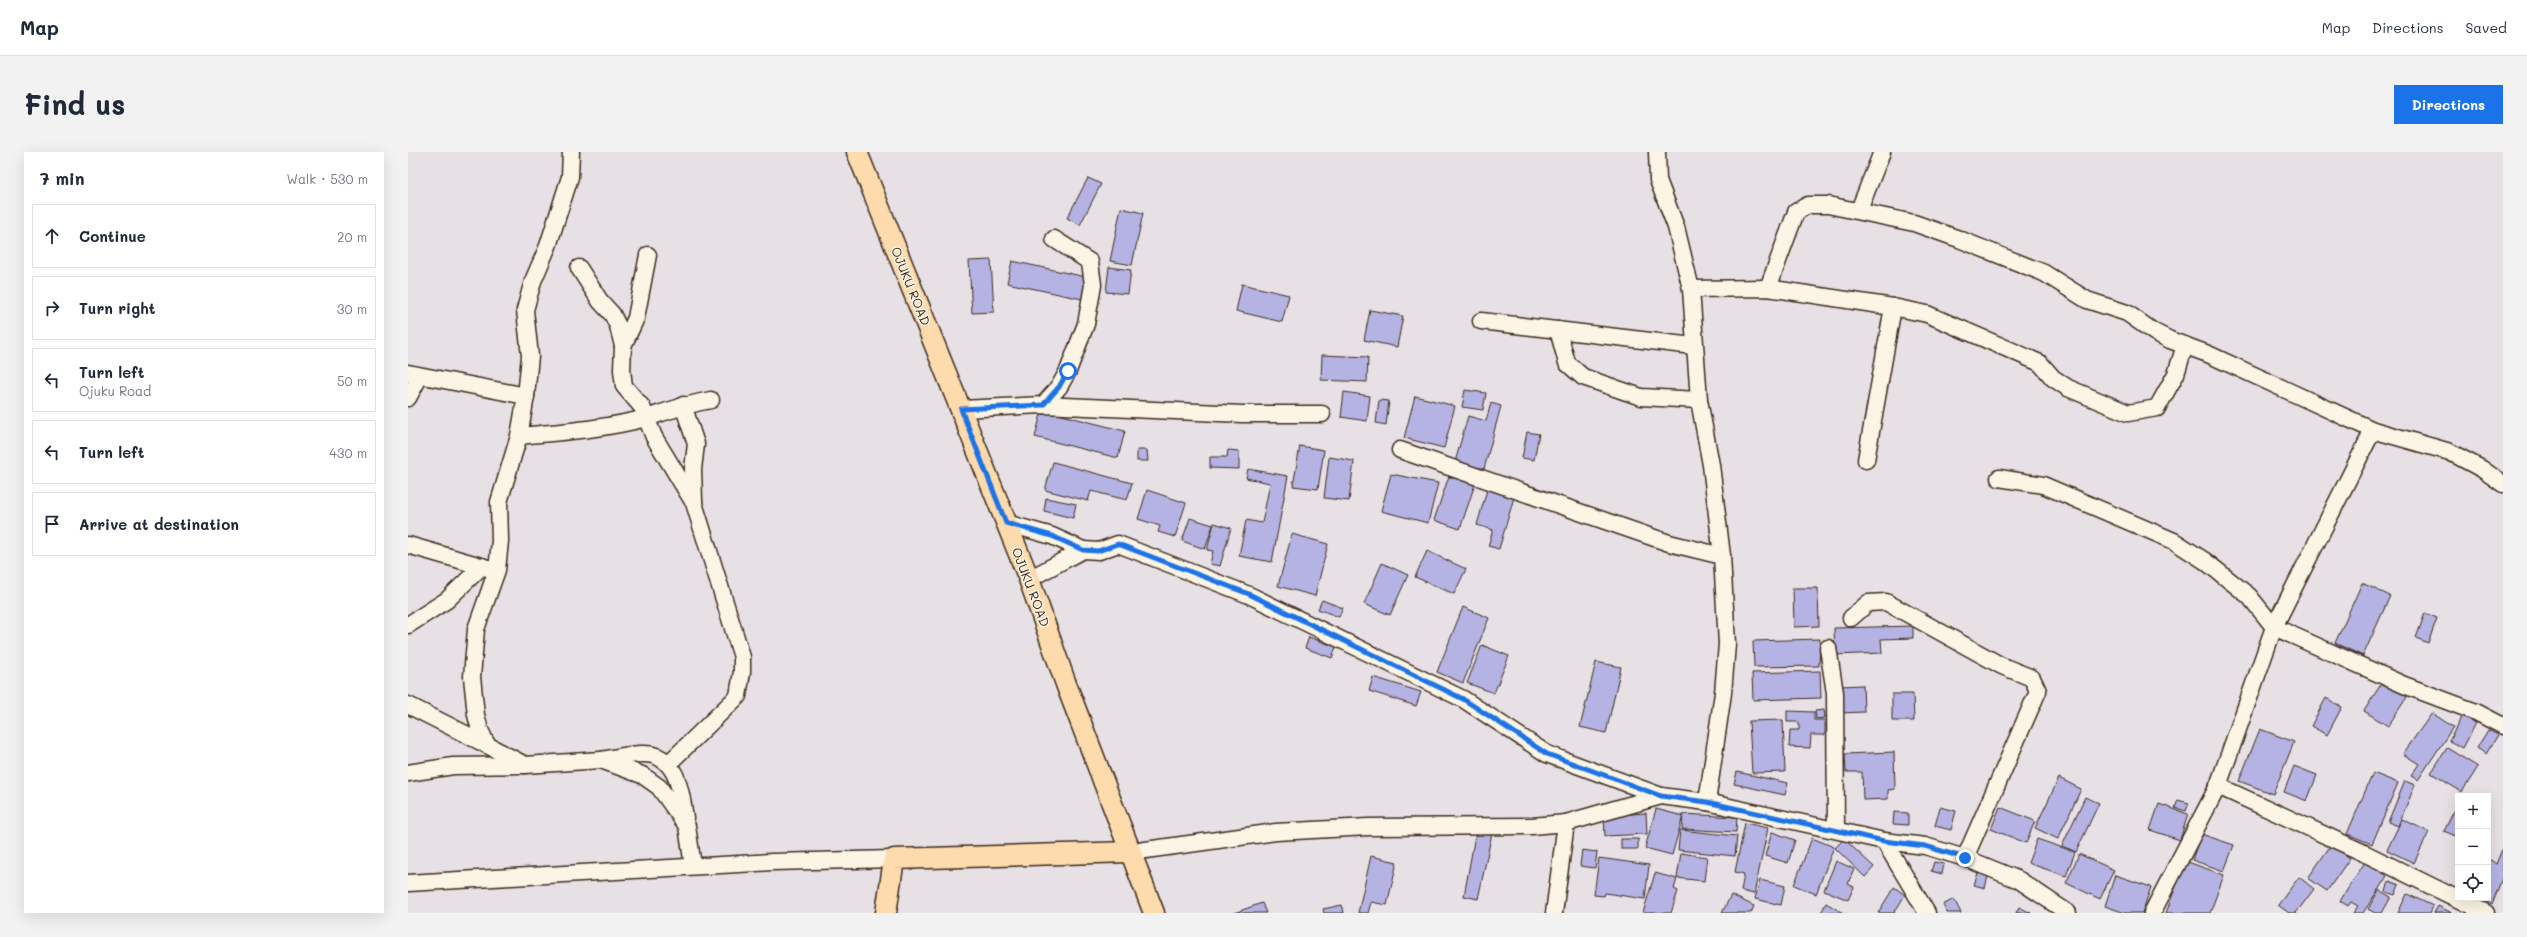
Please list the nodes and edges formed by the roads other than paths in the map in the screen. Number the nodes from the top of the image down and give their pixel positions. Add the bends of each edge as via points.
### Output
1 (571, 152) edge
2 (857, 152) edge
3 (1656, 152) edge
4 (1882, 152) edge
5 (1859, 210) junction
6 (1054, 239) dead end
7 (648, 255) dead end
8 (579, 268) dead end
9 (1768, 288) junction
10 (1690, 289) junction
11 (1893, 307) junction
12 (1481, 321) dead end
13 (1558, 330) junction
14 (2185, 345) junction
15 (623, 346) junction
16 (1693, 346) junction
17 (414, 375) edge
18 (526, 396) junction
19 (408, 398) edge
20 (711, 400) dead end
21 (1699, 400) junction
22 (683, 405) junction
23 (1043, 405) junction
24 (961, 409) junction
25 (1322, 414) dead end
26 (646, 418) junction
27 (2373, 430) junction
28 (519, 436) junction
29 (1400, 450) dead end
30 (1866, 460) dead end
31 (2000, 478) dead end
32 (2503, 484) edge
33 (694, 503) junction
34 (1006, 523) junction
35 (408, 545) edge
36 (1083, 550) junction
37 (1722, 556) junction
38 (489, 568) junction
39 (1029, 579) junction
40 (1850, 618) dead end
41 (408, 625) edge
42 (2274, 627) junction
43 (1828, 648) dead end
44 (408, 705) edge
45 (2503, 726) edge
46 (487, 745) junction
47 (600, 760) junction
48 (668, 764) junction
49 (525, 765) junction
50 (408, 773) edge
51 (2218, 786) junction
52 (1661, 796) junction
53 (1707, 802) junction
54 (1566, 823) junction
55 (687, 826) junction
56 (1836, 830) junction
57 (1884, 841) junction
58 (1131, 852) junction
59 (1965, 858) junction
60 (894, 859) junction
61 (694, 866) junction
62 (408, 883) edge
63 (886, 913) edge
64 (1154, 913) edge
65 (1554, 913) edge
66 (1927, 913) edge
67 (2068, 913) edge
68 (2152, 913) edge
69 (2486, 913) edge

1 - 18 street via 570,177 525,310 530,356
2 - 24 main road, OJUKU ROAD
3 - 10 street via 1658,180 1676,227
4 - 5 street
5 - 9 street via 1808,205 1796,212
5 - 14 street via 1914,223 2044,273 2088,300 2127,313 2154,332
6 - 23 street via 1090,262 1093,285 1086,324 1076,352 1059,387
7 - 15 street via 636,318
8 - 15 street via 600,301 612,314
9 - 10 street
9 - 11 street
10 - 16 street
11 - 14 street via 1927,314 1977,334 2040,363 2053,378 2068,388 2128,414 2157,408 2176,374
11 - 30 street
12 - 13 street
13 - 16 street
13 - 21 street via 1567,363 1583,377 1640,397
14 - 27 street
15 - 26 street via 624,386 642,407
16 - 21 street
17 - 18 street
17 - 19 street
18 - 28 street
20 - 22 street
21 - 37 street via 1711,465
22 - 26 street
22 - 33 street via 696,444 693,469
23 - 24 street
23 - 25 street via 1242,414
24 - 34 main road, OJUKU ROAD
26 - 28 street
26 - 33 street via 654,437
27 - 32 street via 2450,452
27 - 42 street
28 - 38 street via 499,502 500,541
29 - 37 street via 1668,543
31 - 42 street via 2043,485 2174,541 2249,596
33 - 48 street via 742,656 742,672 738,696
34 - 36 street via 1052,536
34 - 39 main road, OJUKU ROAD
35 - 38 street
36 - 39 street
36 - 52 street via 1098,551 1118,544 1249,594 1463,699 1547,754
37 - 53 street via 1728,644
38 - 41 street
38 - 46 street via 476,630 472,677 476,715
39 - 58 main road, OJUKU ROAD via 1066,684
40 - 59 street via 1868,604 1886,602 2002,666 2032,678 2036,684 2038,691
42 - 45 street via 2404,685 2476,712
42 - 51 street
43 - 56 street via 1835,693
44 - 46 street
46 - 49 street
47 - 48 street via 644,754 657,756
47 - 49 street
47 - 55 street via 642,774 659,787
48 - 55 street via 678,779
49 - 50 street via 453,766
51 - 68 street
51 - 69 street
52 - 53 street
52 - 54 street
53 - 56 street
54 - 58 street via 1532,826 1368,827 1276,832
54 - 65 street
55 - 61 street
56 - 57 street
57 - 59 street via 1925,846
57 - 66 street
58 - 60 main road
58 - 64 main road, OJUKU ROAD
59 - 67 street via 2019,880
60 - 61 street
60 - 63 main road
61 - 62 street

